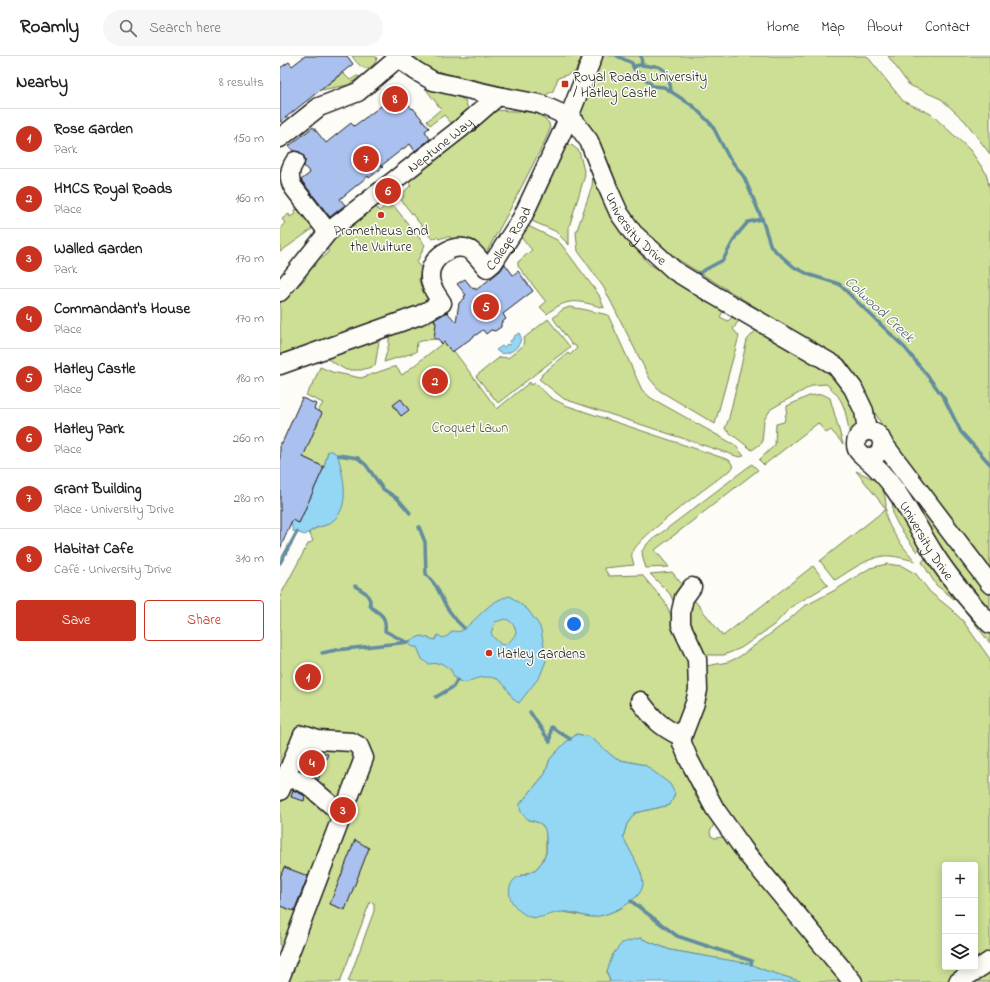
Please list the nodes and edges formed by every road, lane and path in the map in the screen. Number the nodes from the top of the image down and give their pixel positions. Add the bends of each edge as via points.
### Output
1 (593, 56) edge
2 (396, 57) edge
3 (498, 96) junction
4 (569, 117) junction
5 (280, 138) edge
6 (295, 161) dead end
7 (328, 232) junction
8 (280, 292) edge
9 (280, 365) edge
10 (867, 431) junction
11 (883, 443) junction
12 (857, 457) junction
13 (990, 584) edge
14 (692, 587) dead end
15 (990, 624) edge
16 (640, 701) dead end
17 (682, 737) junction
18 (283, 783) edge
19 (341, 818) junction
20 (990, 961) edge
21 (990, 971) edge
22 (280, 978) edge
23 (853, 982) edge
24 (958, 982) edge
25 (964, 982) edge

1 - 4 street, College Road
2 - 3 street, University Drive via 433,80
2 - 5 street via 358,92 319,107
3 - 4 street, University Drive via 540,104
3 - 7 street, Neptune Way via 460,129
4 - 9 street, College Road via 522,218 493,263 487,268 471,251 459,248 446,251 435,260 430,272 431,285 442,303 420,315
4 - 10 street, University Drive via 589,141 619,213 633,233 675,270 714,296 836,366 853,388 864,411
6 - 7 street via 290,173 291,183
7 - 8 street, Neptune Way
10 - 11 street via 874,431
10 - 12 street via 859,435 855,444
11 - 12 street via 880,452 873,457
11 - 13 street, University Drive
12 - 15 street, University Drive via 875,465 896,490 934,553
14 - 17 street via 684,598 681,625 697,659 698,690
16 - 17 street via 652,717 667,730
17 - 23 street via 689,760 715,809 747,854
18 - 19 street via 308,785 336,809
18 - 19 street via 303,735 318,740 352,742 359,746 364,758
19 - 22 street
20 - 24 street
21 - 25 street

